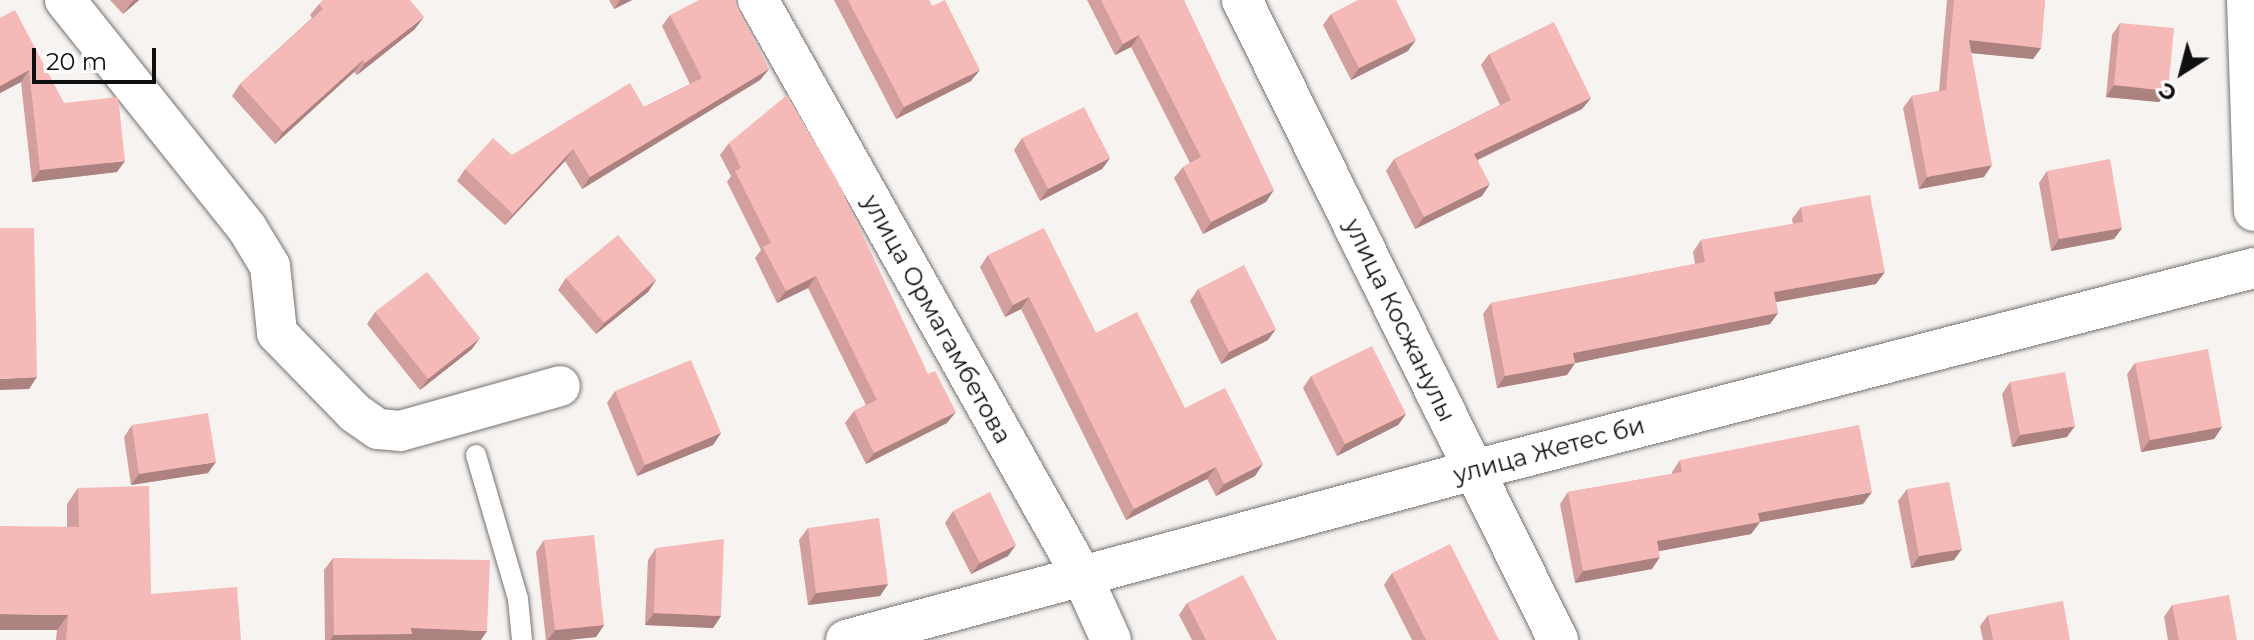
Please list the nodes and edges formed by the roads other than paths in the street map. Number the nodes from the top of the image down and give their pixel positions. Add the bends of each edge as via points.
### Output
1 (65, 0) edge
2 (758, 0) edge
3 (1242, 0) edge
4 (2250, 22) edge
5 (2254, 211) edge
6 (2254, 268) edge
7 (560, 386) dead end
8 (476, 455) dead end
9 (1474, 470) junction
10 (1082, 576) junction
11 (522, 640) edge
12 (846, 640) edge
13 (1111, 640) edge
14 (1558, 640) edge

1 - 7 street via 247,228 270,266 277,333 355,413 378,429 400,431
2 - 10 street, улица Ормагамбетова
3 - 9 street, улица Косжанулы
4 - 5 street
6 - 9 street, улица Жетес би
8 - 11 lane via 518,599
9 - 10 street, улица Жетес би
9 - 14 street, улица Косжанулы
10 - 12 street, улица Жетес би
10 - 13 street, улица Ормагамбетова

